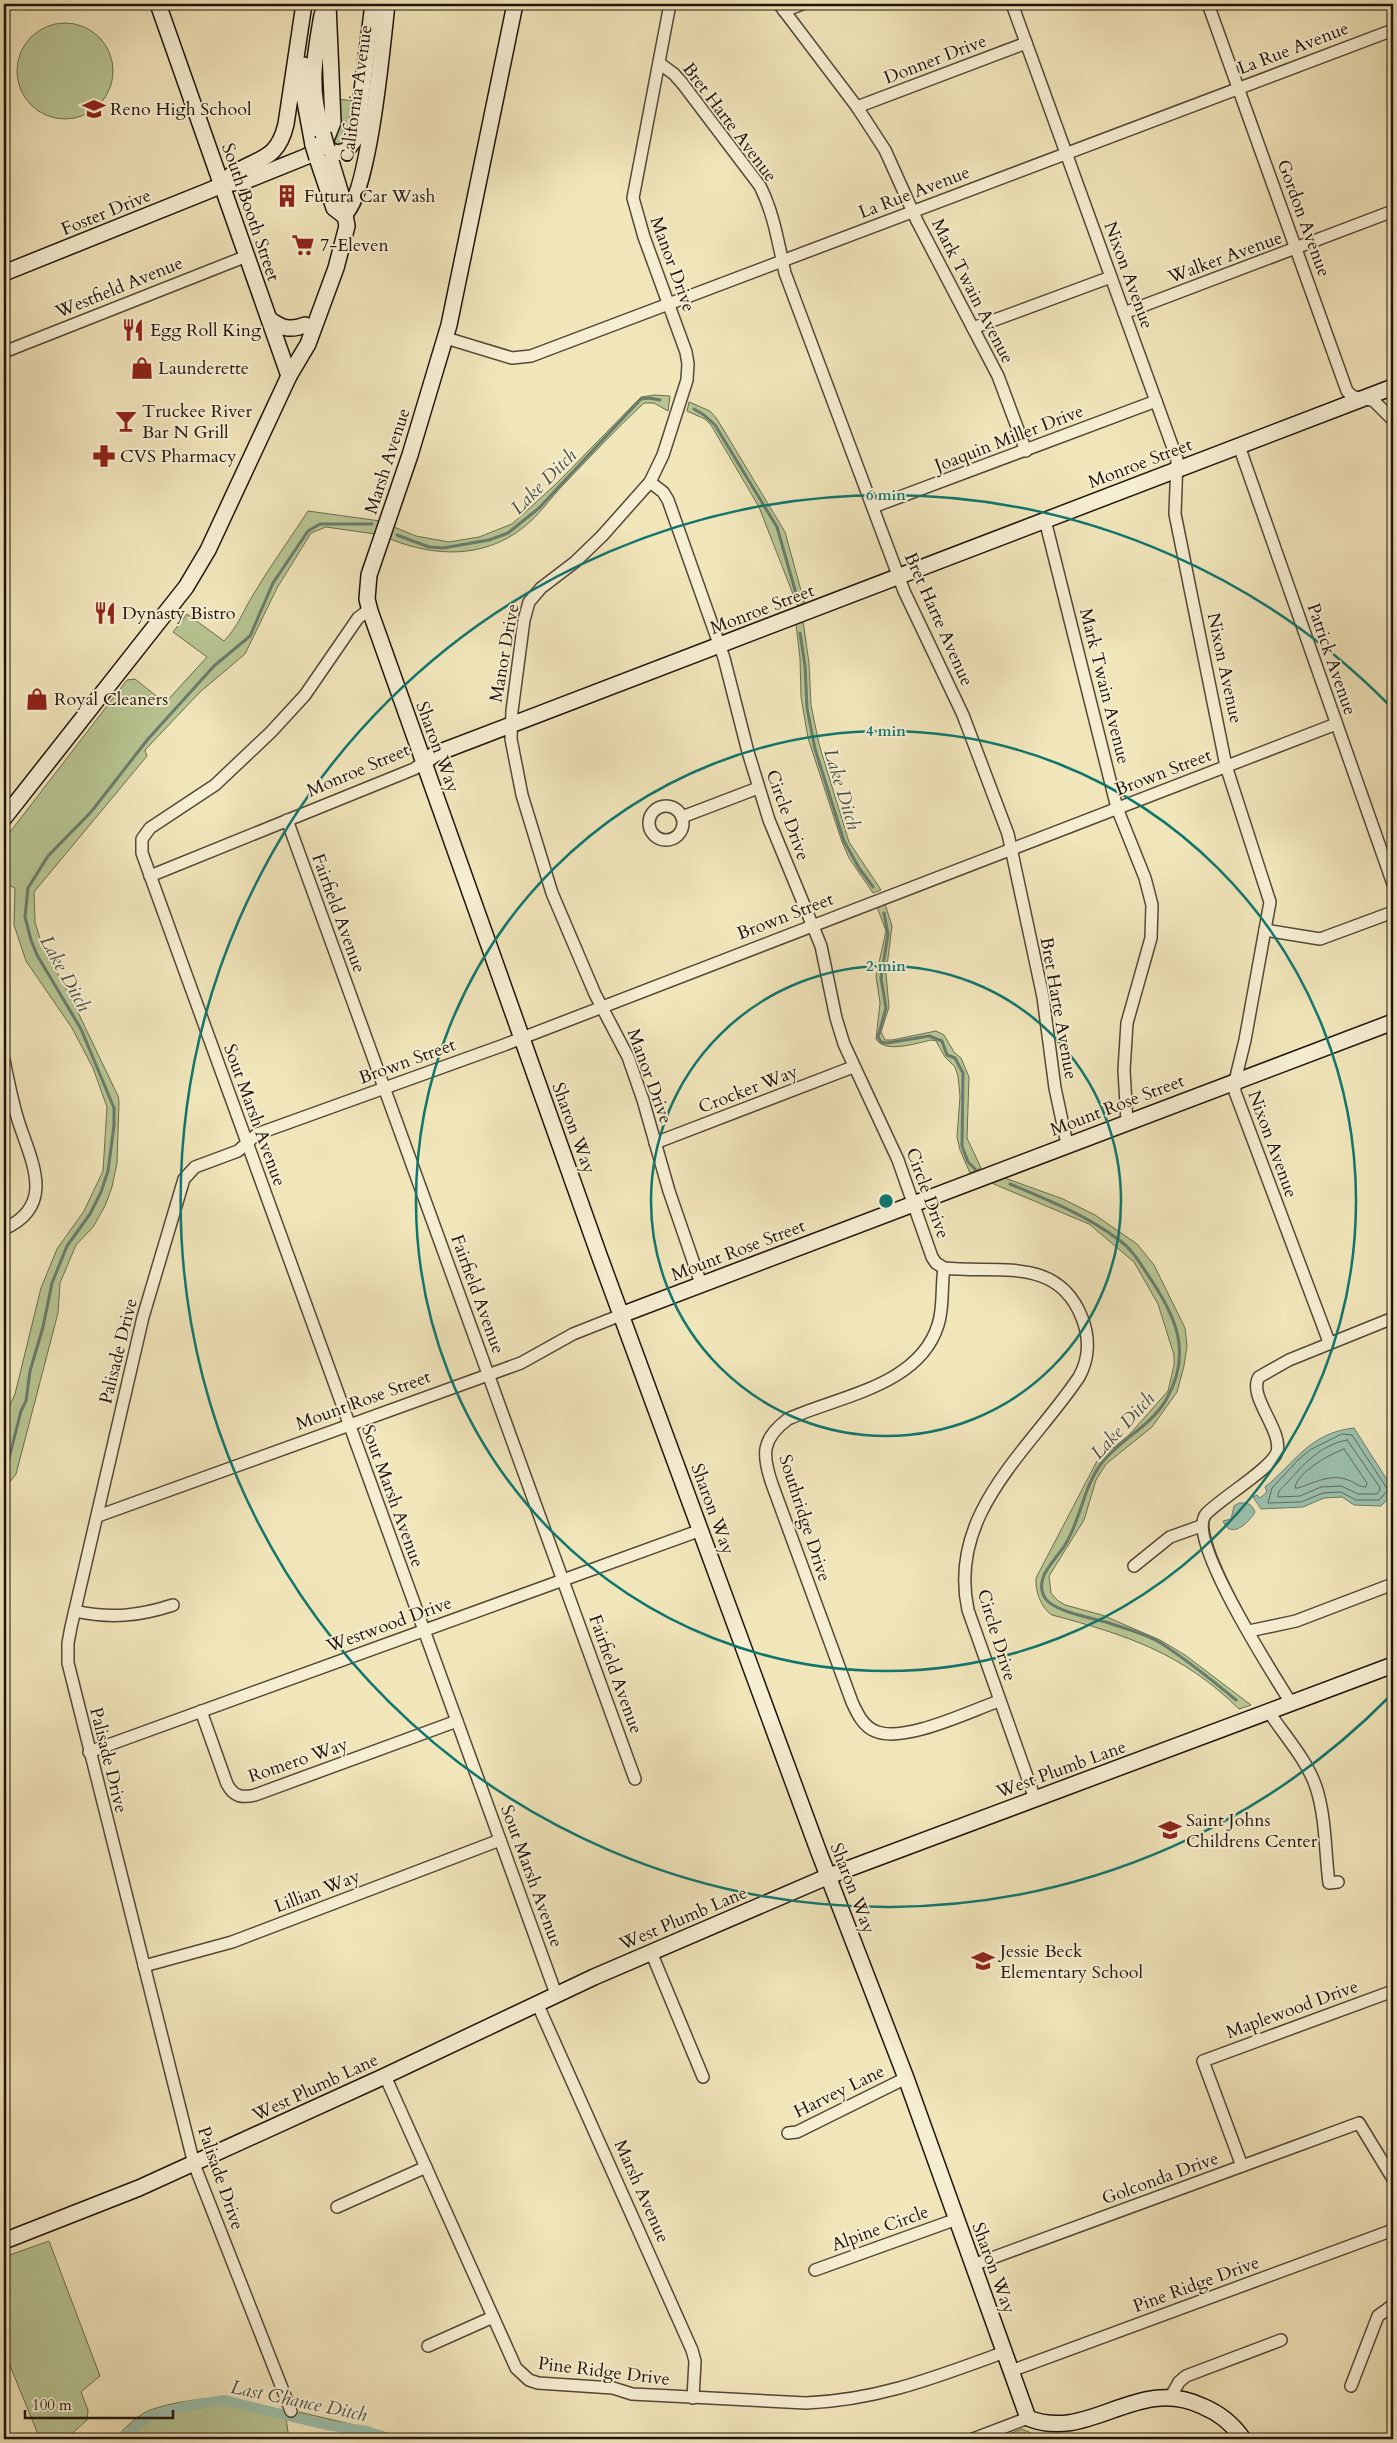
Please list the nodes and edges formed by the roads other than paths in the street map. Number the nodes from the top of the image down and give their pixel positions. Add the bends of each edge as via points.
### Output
1 (158, 4) edge
2 (304, 4) edge
3 (313, 4) edge
4 (324, 4) edge
5 (328, 4) edge
6 (374, 4) edge
7 (388, 4) edge
8 (515, 4) edge
9 (670, 4) edge
10 (802, 4) edge
11 (1012, 4) edge
12 (1208, 4) edge
13 (782, 7) edge
14 (1393, 30) edge
15 (1026, 43) junction
16 (659, 64) junction
17 (1238, 88) junction
18 (857, 107) junction
19 (320, 146) junction
20 (1066, 153) junction
21 (222, 184) junction
22 (912, 211) junction
23 (1393, 211) edge
24 (344, 215) junction
25 (1296, 249) junction
26 (247, 256) junction
27 (782, 260) junction
28 (4, 272) edge
29 (1111, 277) junction
30 (668, 304) junction
31 (1124, 313) junction
32 (269, 319) junction
33 (305, 325) junction
34 (972, 328) junction
35 (446, 338) junction
36 (4, 352) edge
37 (289, 376) junction
38 (1393, 387) edge
39 (1364, 398) junction
40 (1156, 401) junction
41 (1393, 420) edge
42 (1239, 446) junction
43 (1026, 451) junction
44 (1178, 469) junction
45 (650, 482) junction
46 (873, 507) junction
47 (1045, 520) junction
48 (899, 576) junction
49 (370, 609) junction
50 (720, 645) junction
51 (1336, 724) junction
52 (511, 725) junction
53 (424, 762) junction
54 (1226, 766) junction
55 (758, 788) junction
56 (1117, 808) junction
57 (682, 817) dead end
58 (4, 818) edge
59 (287, 820) junction
60 (1012, 848) junction
61 (150, 876) junction
62 (1393, 884) edge
63 (1393, 912) edge
64 (812, 924) junction
65 (1265, 930) junction
66 (601, 1006) junction
67 (1393, 1022) edge
68 (522, 1037) junction
69 (4, 1060) edge
70 (853, 1067) junction
71 (1235, 1081) junction
72 (384, 1088) junction
73 (16, 1110) junction
74 (4, 1113) edge
75 (1127, 1122) junction
76 (247, 1142) junction
77 (655, 1143) junction
78 (1066, 1144) junction
79 (913, 1203) junction
80 (4, 1229) edge
81 (944, 1268) junction
82 (701, 1284) junction
83 (621, 1315) junction
84 (1393, 1318) edge
85 (1329, 1342) junction
86 (488, 1375) junction
87 (349, 1425) junction
88 (98, 1516) junction
89 (1201, 1526) junction
90 (700, 1530) junction
91 (1134, 1566) dead end
92 (563, 1580) junction
93 (1393, 1584) edge
94 (173, 1604) dead end
95 (75, 1611) junction
96 (424, 1630) junction
97 (1248, 1631) junction
98 (1393, 1665) edge
99 (1000, 1701) junction
100 (1291, 1703) junction
101 (201, 1712) junction
102 (1268, 1712) junction
103 (457, 1721) junction
104 (89, 1752) junction
105 (635, 1779) dead end
106 (1035, 1799) junction
107 (500, 1840) junction
108 (829, 1876) junction
109 (1338, 1882) dead end
110 (650, 1952) junction
111 (144, 1966) junction
112 (1393, 1991) edge
113 (556, 1994) junction
114 (537, 2003) junction
115 (385, 2076) junction
116 (703, 2077) dead end
117 (906, 2078) junction
118 (788, 2134) dead end
119 (194, 2164) junction
120 (1242, 2166) junction
121 (426, 2167) junction
122 (1393, 2179) edge
123 (337, 2207) dead end
124 (957, 2219) junction
125 (1393, 2230) edge
126 (4, 2242) edge
127 (973, 2266) junction
128 (815, 2270) dead end
129 (1393, 2305) edge
130 (493, 2317) junction
131 (1280, 2340) dead end
132 (428, 2346) dead end
133 (1005, 2352) junction
134 (1011, 2371) junction
135 (1351, 2386) dead end
136 (694, 2398) junction
137 (1170, 2398) junction
138 (291, 2411) dead end
139 (1028, 2418) junction
140 (973, 2439) edge
141 (1243, 2439) edge

1 - 21 street, South Booth Street
2 - 21 street via 284,134 268,157 232,174
3 - 19 street via 303,79 306,112
4 - 19 street via 312,82
5 - 21 street via 333,122 326,140 317,151 305,157 243,182
6 - 19 street via 356,138 346,151 336,153
7 - 24 street, California Avenue via 368,148 358,189 351,194
8 - 35 street, Marsh Avenue
9 - 16 street, Manor Drive
10 - 13 street
11 - 15 street, Nixon Avenue
12 - 17 street, Gordon Avenue
13 - 18 street, Mark Twain Avenue
14 - 17 street, La Rue Avenue
15 - 18 street, Donner Drive
15 - 20 street, Nixon Avenue
16 - 27 street, Bret Harte Avenue via 682,83 760,186 771,210
16 - 30 street, Manor Drive via 633,198
17 - 20 street, La Rue Avenue
17 - 25 street, Gordon Avenue
18 - 22 street, Mark Twain Avenue via 885,150
19 - 24 street via 341,194
20 - 22 street, La Rue Avenue
20 - 29 street, Nixon Avenue
21 - 26 street, South Booth Street
21 - 28 street, Foster Drive
22 - 27 street, La Rue Avenue
22 - 34 street, Mark Twain Avenue
23 - 25 street, Walker Avenue
24 - 33 street, California Avenue
24 - 37 street, California Avenue via 346,234 336,268 308,344
25 - 31 street, Walker Avenue
25 - 39 street, Gordon Avenue via 1347,391 1352,396
26 - 32 street, South Booth Street
26 - 36 street, Westfield Avenue
27 - 30 street, La Rue Avenue
27 - 46 street, Bret Harte Avenue
29 - 31 street, Nixon Avenue
29 - 34 street
30 - 35 street, La Rue Avenue via 521,358
30 - 45 street, Manor Drive via 686,352 688,370 664,455
31 - 40 street, Nixon Avenue
32 - 33 street via 283,328
32 - 37 street, South Booth Street
33 - 37 street, California Avenue via 292,357
34 - 43 street, Mark Twain Avenue via 1004,390
35 - 49 street, Marsh Avenue via 369,575
37 - 58 street, California Avenue via 208,550 186,587
38 - 39 street, Monroe Street
39 - 41 street, Gordon Avenue via 1377,404
39 - 42 street, Monroe Street
40 - 43 street, Joaquin Miller Drive
40 - 44 street, Nixon Avenue
42 - 44 street, Monroe Street
42 - 51 street, Patrick Avenue
43 - 46 street, Joaquin Miller Drive
44 - 47 street, Monroe Street
44 - 54 street, Nixon Avenue via 1175,514
45 - 50 street, Circle Drive via 668,500
45 - 52 street, Manor Drive via 602,536 529,602
46 - 48 street, Bret Harte Avenue
47 - 48 street, Monroe Street
47 - 56 street, Mark Twain Avenue
48 - 50 street, Monroe Street
48 - 60 street, Bret Harte Avenue via 966,722
49 - 53 street, Sharon Way
49 - 61 street, Sout Marsh Avenue via 358,618 304,695 228,775 150,828 142,838 142,853
50 - 52 street, Monroe Street
50 - 55 street, Circle Drive
51 - 54 street, Brown Street
51 - 62 street, Patrick Avenue
52 - 53 street, Monroe Street via 435,754
52 - 66 street, Manor Drive via 515,766 540,861 562,920
53 - 59 street, Monroe Street via 414,769
53 - 68 street, Sharon Way
54 - 56 street, Brown Street
54 - 65 street, Nixon Avenue via 1270,897
55 - 57 street
55 - 64 street, Circle Drive
56 - 60 street, Brown Street
56 - 75 street, Mark Twain Avenue via 1145,878 1153,921 1148,951 1127,1023 1124,1070
59 - 61 street, Monroe Street
59 - 72 street, Fairfield Avenue
60 - 64 street, Brown Street
60 - 78 street, Bret Harte Avenue via 1046,1015
61 - 76 street, Sout Marsh Avenue
63 - 65 street via 1320,939
64 - 66 street, Brown Street
64 - 70 street, Circle Drive via 826,961 836,1018
65 - 71 street, Nixon Avenue
66 - 68 street, Brown Street
66 - 77 street, Manor Drive via 628,1057
67 - 71 street, Mount Rose Street
68 - 72 street, Brown Street
68 - 83 street, Sharon Way
69 - 73 street
70 - 77 street, Crocker Way
70 - 79 street, Circle Drive via 893,1148
71 - 75 street, Mount Rose Street
71 - 85 street, Nixon Avenue via 1237,1100
72 - 76 street, Brown Street via 257,1134
72 - 86 street, Fairfield Avenue
73 - 74 street
73 - 80 street via 37,1188 27,1213
75 - 78 street, Mount Rose Street
76 - 87 street, Sout Marsh Avenue
76 - 88 street, Palisade Drive via 238,1150 195,1167 184,1178 143,1317
77 - 82 street, Manor Drive
78 - 79 street, Mount Rose Street
79 - 81 street, Circle Drive via 932,1257
79 - 82 street, Mount Rose Street
81 - 99 street, Circle Drive via 1020,1271 1042,1276 1069,1294 1087,1335 1086,1358 1079,1378 986,1501 974,1524 966,1552 964,1580 968,1610
81 - 99 street, Southridge Drive via 938,1326 918,1360 884,1382 788,1419 769,1438 764,1456 852,1702 866,1725 884,1734 910,1733
82 - 83 street, Mount Rose Street
83 - 86 street, Mount Rose Street
83 - 90 street, Sharon Way
84 - 85 street
85 - 89 street via 1278,1364 1259,1377 1256,1388 1276,1437 1276,1453 1269,1464 1206,1514
86 - 87 street, Mount Rose Street
86 - 92 street, Fairfield Avenue
87 - 88 street, Mount Rose Street
87 - 96 street, Sout Marsh Avenue
88 - 95 street, Palisade Drive
89 - 91 street via 1170,1537
89 - 97 street via 1221,1582
90 - 92 street, Westwood Drive
90 - 108 street, Sharon Way
92 - 96 street, Westwood Drive
92 - 105 street, Fairfield Avenue
93 - 97 street via 1296,1621
94 - 95 street via 124,1616
95 - 104 street, Palisade Drive via 68,1643 68,1663
96 - 101 street, Westwood Drive
96 - 103 street, Sout Marsh Avenue
97 - 100 street
98 - 100 street, West Plumb Lane
99 - 106 street, Circle Drive
100 - 102 street, West Plumb Lane
101 - 103 street, Romero Way via 227,1784 234,1794 242,1797 264,1792
101 - 104 street, Westwood Drive
102 - 106 street, West Plumb Lane
102 - 109 street via 1316,1786 1329,1884
103 - 107 street, Sout Marsh Avenue
104 - 111 street, Palisade Drive
106 - 108 street, West Plumb Lane
107 - 111 street, Lillian Way via 232,1942
107 - 113 street, Sout Marsh Avenue
108 - 110 street, West Plumb Lane
108 - 117 street, Sharon Way
110 - 113 street, West Plumb Lane
110 - 116 street
111 - 119 street, Palisade Drive
112 - 120 street, Maplewood Drive via 1203,2061
113 - 114 street, West Plumb Lane
114 - 115 street, West Plumb Lane
114 - 136 street, Marsh Avenue via 692,2350 695,2361
115 - 119 street, West Plumb Lane
115 - 121 street, Pine Ridge Drive
117 - 118 street, Harvey Lane
117 - 124 street, Sharon Way
119 - 126 street, West Plumb Lane
119 - 138 street, Palisade Drive
120 - 122 street, Golconda Drive via 1359,2123
120 - 127 street, Golconda Drive
121 - 123 street
121 - 130 street, Pine Ridge Drive
124 - 127 street, Sharon Way
124 - 128 street, Alpine Circle
125 - 134 street, Pine Ridge Drive
127 - 133 street, Sharon Way
129 - 135 street via 1378,2316
130 - 132 street
130 - 136 street, Pine Ridge Drive via 516,2368 529,2380 613,2388 632,2394
131 - 137 street via 1186,2376
133 - 134 street, Sharon Way
133 - 136 street, Pine Ridge Drive via 912,2385 860,2399 806,2403
134 - 139 street, Sharon Way
137 - 139 street via 1140,2400 1066,2426 1052,2426
137 - 141 street via 1212,2410
139 - 140 street

